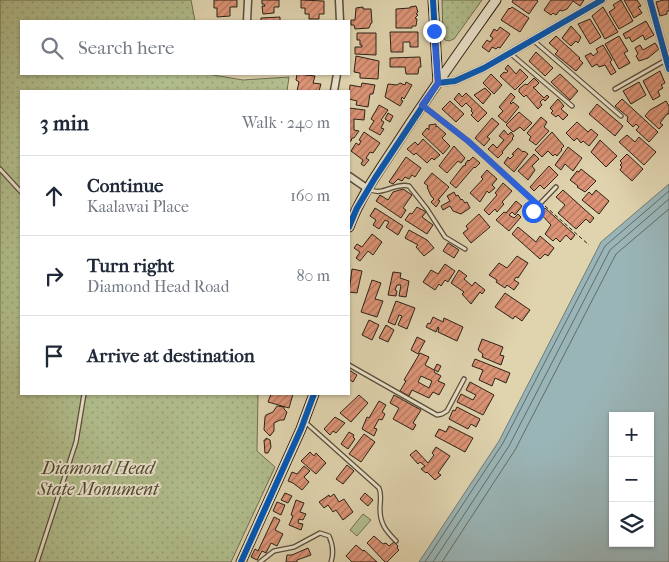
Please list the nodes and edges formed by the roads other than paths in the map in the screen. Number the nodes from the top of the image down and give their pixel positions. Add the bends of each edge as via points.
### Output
1 (248, 0) edge
2 (339, 0) edge
3 (432, 0) edge
4 (496, 0) edge
5 (602, 0) edge
6 (650, 0) edge
7 (247, 20) edge
8 (340, 20) edge
9 (534, 41) junction
10 (511, 54) junction
11 (666, 60) junction
12 (669, 69) edge
13 (337, 75) edge
14 (438, 83) junction
15 (615, 89) dead end
16 (334, 90) edge
17 (422, 105) junction
18 (572, 106) dead end
19 (621, 116) dead end
20 (0, 169) edge
21 (350, 177) edge
22 (556, 187) dead end
23 (368, 189) junction
24 (20, 191) edge
25 (539, 204) junction
26 (533, 211) dead end
27 (350, 225) edge
28 (464, 249) dead end
29 (350, 366) edge
30 (464, 379) dead end
31 (84, 395) edge
32 (314, 395) edge
33 (304, 421) junction
34 (396, 541) dead end
35 (37, 562) edge
36 (241, 562) edge
37 (260, 562) edge
38 (330, 562) edge

1 - 7 street
2 - 8 street
3 - 14 street
4 - 14 street
5 - 9 street
6 - 11 street
9 - 10 street
9 - 19 lane
10 - 14 street via 463,79
10 - 18 lane
11 - 12 street
11 - 15 lane
13 - 16 street
14 - 17 street
17 - 23 street
17 - 25 lane
20 - 24 lane
21 - 23 street
22 - 25 lane
23 - 27 street
23 - 28 lane via 377,192 409,186 441,232
25 - 26 lane
29 - 30 lane via 437,415 446,411
31 - 35 lane via 76,442
32 - 33 street
33 - 34 lane via 379,488 381,522
33 - 36 street
37 - 38 lane via 274,551 294,547 320,533 329,536 332,543

